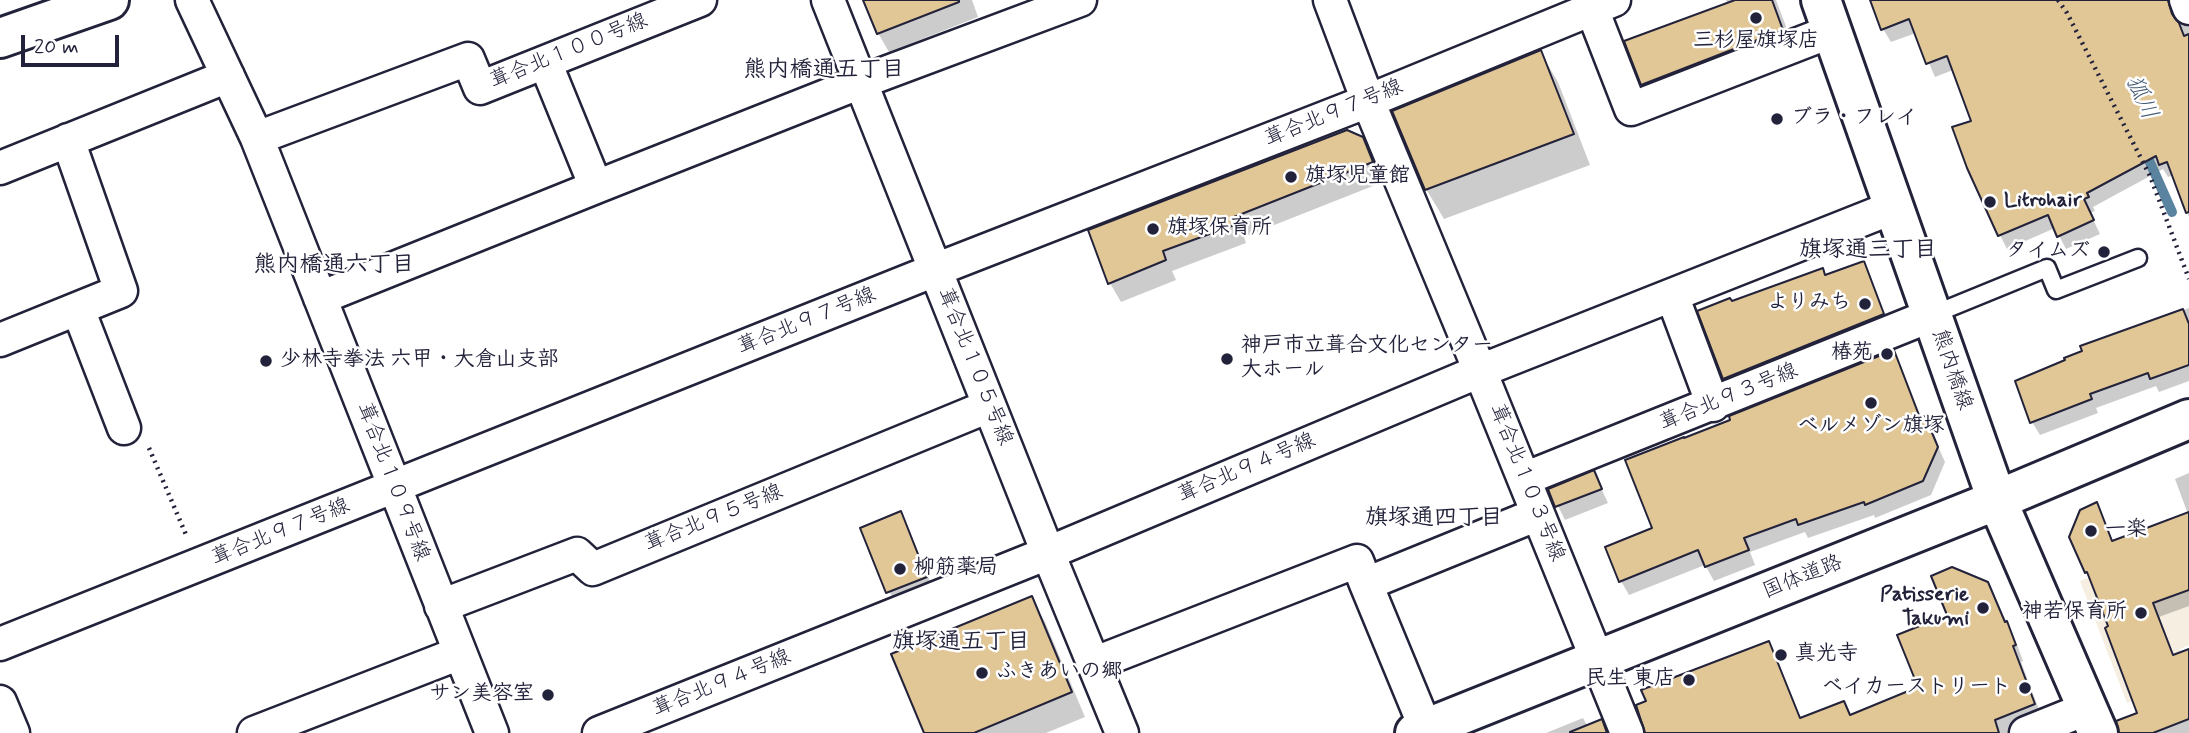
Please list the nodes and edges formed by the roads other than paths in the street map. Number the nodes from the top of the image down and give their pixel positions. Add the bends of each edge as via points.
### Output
1 (109, 0) edge
2 (192, 0) edge
3 (700, 0) edge
4 (828, 0) edge
5 (1080, 0) edge
6 (1330, 0) edge
7 (2186, 0) edge
8 (1603, 4) edge
9 (2189, 8) edge
10 (1826, 15) edge
11 (0, 38) edge
12 (545, 62) junction
13 (228, 76) junction
14 (861, 82) junction
15 (1368, 101) junction
16 (257, 138) junction
17 (68, 140) junction
18 (0, 168) edge
19 (596, 187) junction
20 (1894, 206) junction
21 (2138, 258) dead end
22 (935, 270) junction
23 (1672, 295) junction
24 (320, 298) junction
25 (78, 309) junction
26 (1932, 315) junction
27 (0, 340) edge
28 (1480, 371) junction
29 (1713, 405) junction
30 (989, 406) junction
31 (2189, 419) edge
32 (124, 428) road end
33 (1524, 479) junction
34 (393, 488) junction
35 (1997, 500) junction
36 (1538, 514) junction
37 (1048, 553) junction
38 (1366, 584) junction
39 (441, 606) junction
40 (0, 644) edge
41 (460, 653) junction
42 (1598, 660) junction
43 (1093, 664) junction
44 (0, 702) edge
45 (2093, 721) edge
46 (1420, 731) edge
47 (13, 733) edge
48 (254, 733) edge
49 (492, 733) edge
50 (599, 733) edge
51 (1122, 733) edge
52 (1627, 733) edge
53 (2026, 733) edge

1 - 11 street
2 - 13 street, 葺合北１０９号線
3 - 12 street, 葺合北１００号線
4 - 14 street, 葺合北１０５号線
5 - 14 street
6 - 15 street, 葺合北１０３号線
7 - 9 street
8 - 10 street via 1631,109
8 - 15 street, 葺合北９７号線
10 - 20 street, 熊内橋線
12 - 16 street, 葺合北１００号線 via 480,88 468,59
12 - 19 street
13 - 16 street, 葺合北１０９号線
13 - 17 street
14 - 19 street
14 - 22 street, 葺合北１０５号線
15 - 22 street, 葺合北９７号線
15 - 28 street, 葺合北１０３号線
16 - 24 street, 葺合北１０９号線
17 - 18 street
17 - 25 street via 121,291
19 - 24 street
20 - 23 street, 葺合北９４号線
20 - 26 street, 熊内橋線
21 - 26 lane via 2056,290 2047,268
22 - 30 street, 葺合北１０５号線
22 - 34 street, 葺合北９７号線
23 - 28 street, 葺合北９４号線
23 - 29 street
24 - 34 street, 葺合北１０９号線
25 - 27 street
25 - 32 street
26 - 29 street, 葺合北９３号線
26 - 35 street, 熊内橋線
28 - 33 street, 葺合北１０３号線
28 - 37 street, 葺合北９４号線
29 - 33 street, 葺合北９３号線
30 - 37 street, 葺合北１０５号線
30 - 39 street, 葺合北９５号線 via 593,569 577,554
31 - 35 street, 国体道路
33 - 36 street, 葺合北１０３号線
34 - 39 street, 葺合北１０９号線
34 - 40 street, 葺合北９７号線
35 - 42 street, 国体道路
35 - 45 street, 熊内橋線
36 - 38 street
36 - 42 street, 葺合北１０３号線
37 - 43 street, 葺合北１０５号線
37 - 50 street, 葺合北９４号線
38 - 43 street via 1357,561
38 - 46 street
39 - 41 street, 葺合北１０９号線
41 - 48 street
41 - 49 street, 葺合北１０９号線
42 - 46 street, 国体道路
42 - 52 street, 葺合北１０３号線
43 - 51 street, 葺合北１０５号線
44 - 47 street
45 - 53 street

